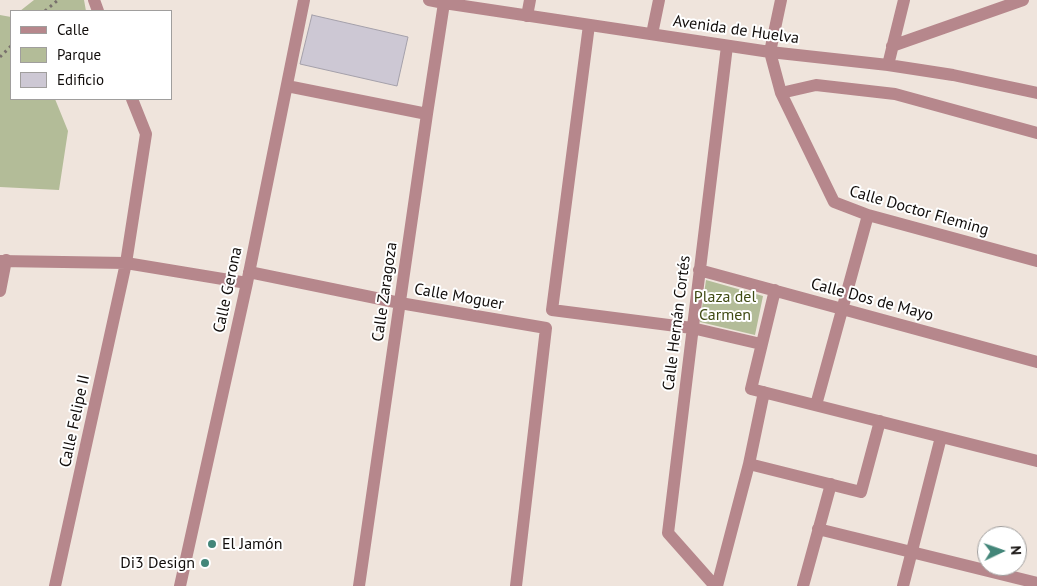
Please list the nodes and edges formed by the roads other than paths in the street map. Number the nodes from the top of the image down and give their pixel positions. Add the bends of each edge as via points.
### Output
1 (304, 0) edge
2 (429, 0) edge
3 (530, 0) edge
4 (659, 0) edge
5 (782, 0) edge
6 (904, 0) edge
7 (1024, 0) edge
8 (444, 3) junction
9 (527, 16) junction
10 (589, 25) junction
11 (652, 34) junction
12 (728, 46) junction
13 (892, 46) junction
14 (770, 52) junction
15 (888, 65) junction
16 (287, 86) junction
17 (781, 93) junction
18 (1037, 93) edge
19 (132, 100) edge
20 (427, 114) junction
21 (1037, 133) edge
22 (868, 216) junction
23 (3, 261) edge
24 (1037, 261) edge
25 (126, 263) junction
26 (699, 270) junction
27 (248, 278) junction
28 (775, 290) junction
29 (0, 291) edge
30 (400, 303) junction
31 (842, 309) junction
32 (692, 328) junction
33 (761, 344) junction
34 (1037, 362) edge
35 (764, 392) junction
36 (816, 405) junction
37 (880, 421) junction
38 (941, 437) junction
39 (1037, 460) edge
40 (749, 464) junction
41 (831, 484) junction
42 (818, 529) junction
43 (912, 552) junction
44 (1037, 583) edge
45 (55, 586) edge
46 (180, 586) edge
47 (359, 586) edge
48 (516, 586) edge
49 (716, 586) edge
50 (803, 586) edge
51 (903, 586) edge

1 - 16 street, Calle Gerona
2 - 8 street, Avenida de Huelva
3 - 9 street
4 - 11 street
5 - 14 street
6 - 13 street
7 - 13 street
8 - 9 street, Avenida de Huelva
8 - 20 street, Calle Zaragoza
9 - 10 street, Avenida de Huelva
10 - 11 street, Avenida de Huelva
10 - 32 street via 552,310
11 - 12 street, Avenida de Huelva
12 - 14 street, Avenida de Huelva
12 - 26 street, Calle Hernán Cortés
13 - 15 street
14 - 15 street, Avenida de Huelva
14 - 17 street, Calle Doctor Fleming
15 - 18 street, Avenida de Huelva
16 - 20 street
16 - 27 street, Calle Gerona
17 - 21 street via 816,85 895,94
17 - 22 street, Calle Doctor Fleming via 834,202
19 - 25 street, Calle Felipe II via 146,134
20 - 30 street, Calle Zaragoza
22 - 24 street, Calle Doctor Fleming
22 - 31 street
23 - 25 street, Calle Moguer
23 - 29 street
25 - 27 street, Calle Moguer
25 - 45 street, Calle Felipe II
26 - 28 street, Calle Dos de Mayo
26 - 32 street, Calle Hernán Cortés
27 - 30 street, Calle Moguer
27 - 46 street, Calle Gerona
28 - 31 street, Calle Dos de Mayo
28 - 33 street
30 - 47 street, Calle Zaragoza
30 - 48 street, Calle Moguer via 546,328
31 - 34 street, Calle Dos de Mayo
31 - 36 street
32 - 33 street
32 - 49 street, Calle Hernán Cortés via 668,533
33 - 35 street via 751,389
35 - 36 street
35 - 40 street
36 - 37 street
37 - 38 street
37 - 41 street via 861,492
38 - 39 street
38 - 43 street
40 - 41 street
40 - 49 street
41 - 42 street
42 - 43 street
42 - 50 street
43 - 44 street
43 - 51 street

